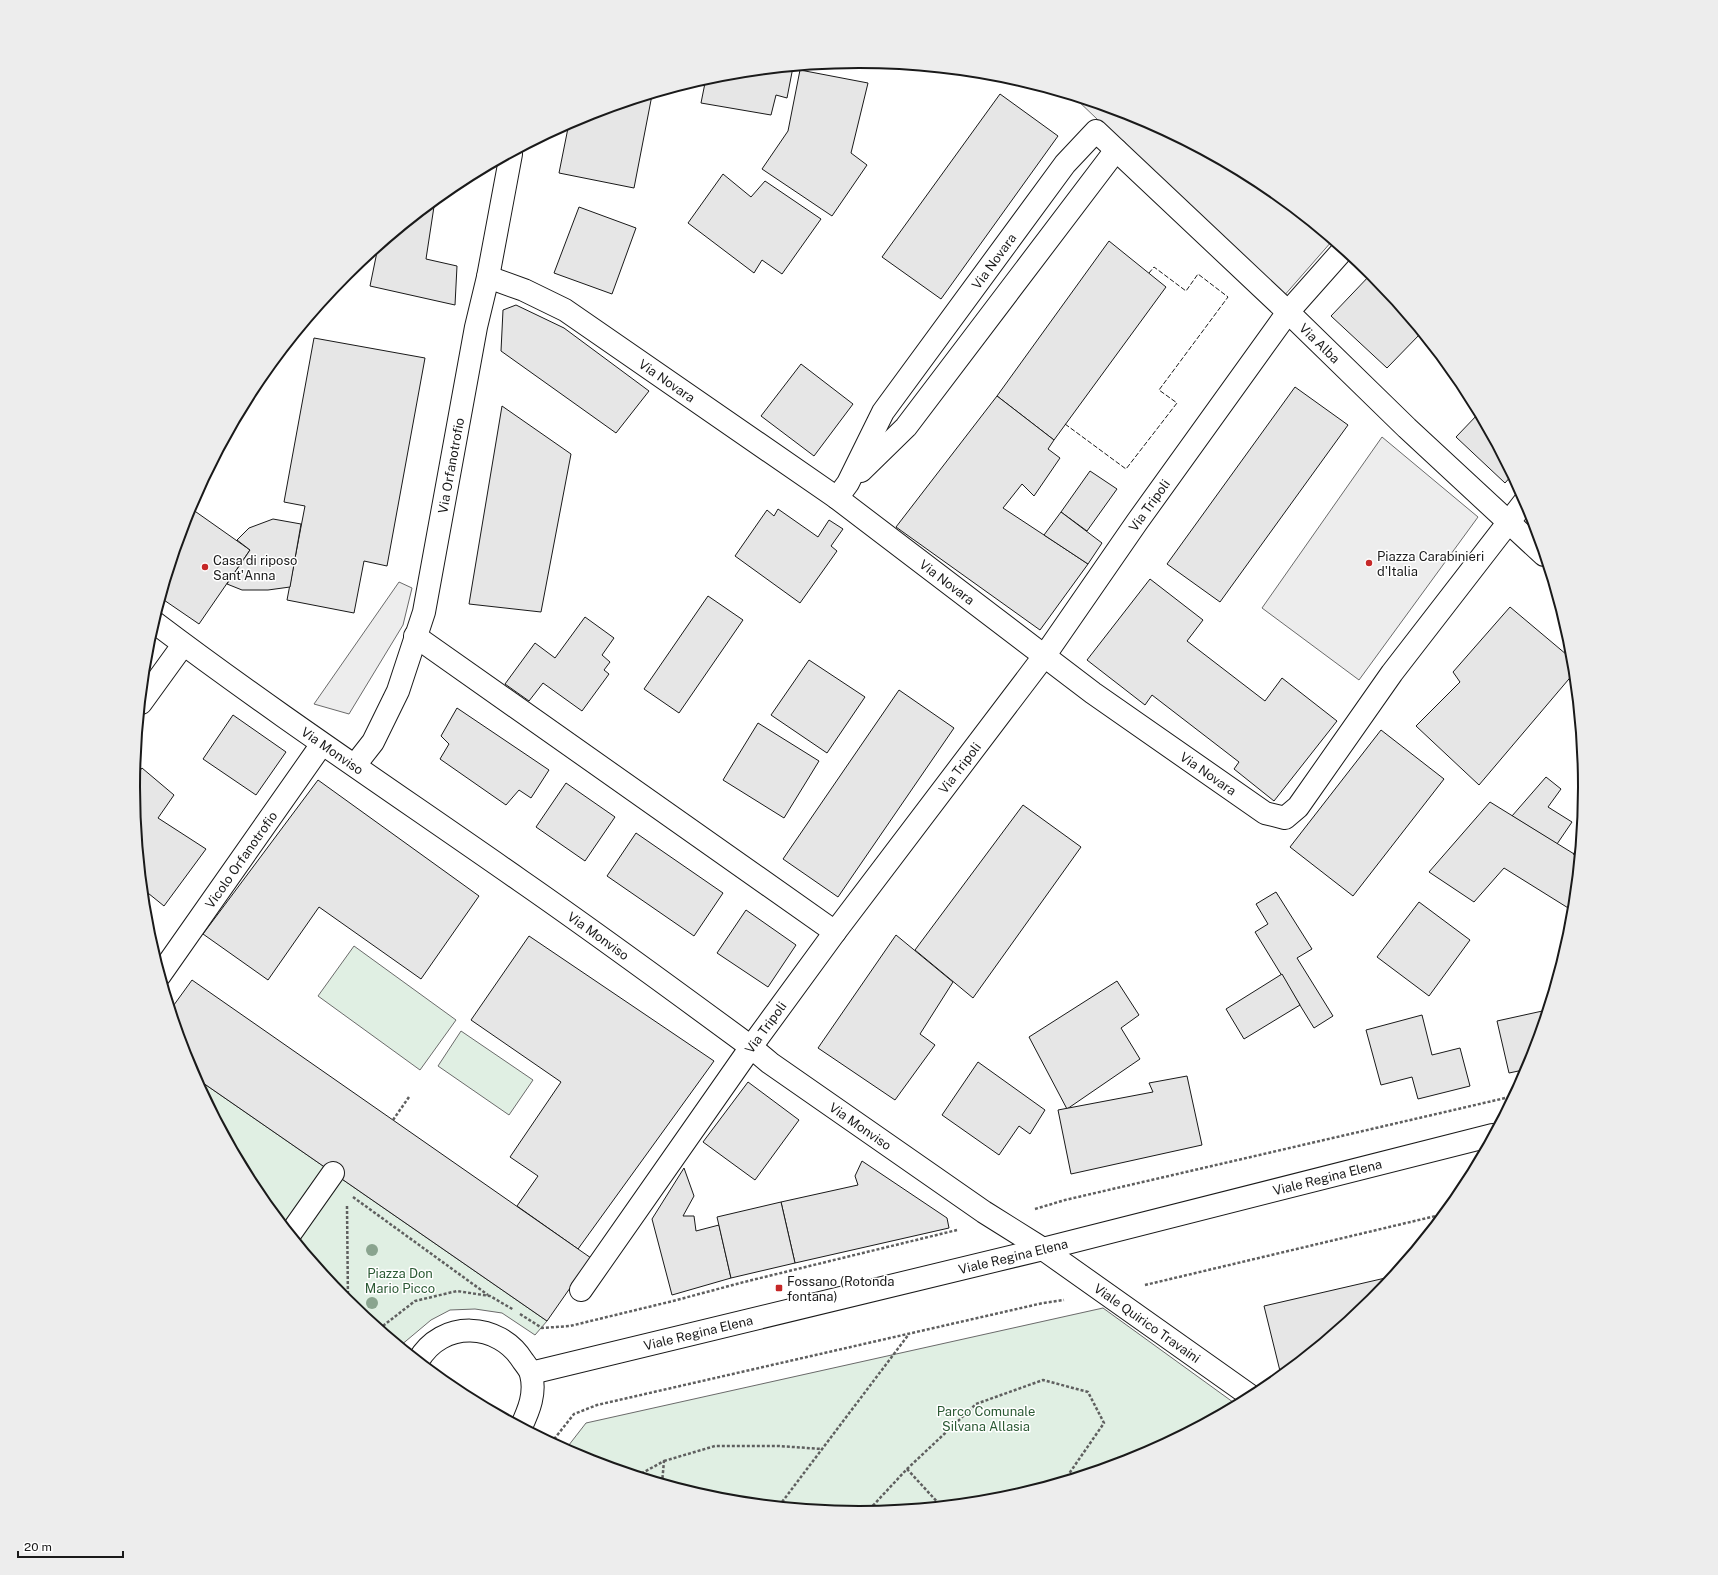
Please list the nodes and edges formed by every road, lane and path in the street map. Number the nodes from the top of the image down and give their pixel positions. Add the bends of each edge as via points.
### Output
1 (1096, 132) joint
2 (1116, 150) junction
3 (510, 158) edge
4 (1340, 253) edge
5 (488, 277) junction
6 (1288, 312) junction
7 (843, 491) junction
8 (1521, 506) edge
9 (1508, 522) junction
10 (1537, 549) edge
11 (158, 625) edge
12 (415, 636) junction
13 (183, 645) junction
14 (1045, 655) junction
15 (146, 696) edge
16 (322, 744) junction
17 (356, 766) junction
18 (835, 932) junction
19 (163, 970) edge
20 (751, 1047) junction
21 (408, 1097) dead end
22 (1508, 1097) edge
23 (393, 1120) dead end
24 (1488, 1136) edge
25 (330, 1177) joint
26 (347, 1193) junction
27 (1437, 1216) edge
28 (998, 1221) junction
29 (292, 1231) edge
30 (1043, 1249) junction
31 (581, 1290) dead end
32 (348, 1294) edge
33 (1106, 1294) junction
34 (490, 1296) dead end
35 (570, 1326) dead end
36 (909, 1334) junction
37 (421, 1358) edge
38 (531, 1373) junction
39 (1247, 1393) edge
40 (523, 1423) edge
41 (554, 1439) edge
42 (822, 1449) junction
43 (664, 1461) junction
44 (907, 1469) junction
45 (642, 1473) edge
46 (1068, 1475) edge
47 (662, 1479) edge
48 (782, 1502) edge
49 (938, 1502) edge
50 (872, 1506) edge

1 - 2 street, Via Alba
1 - 7 street, Via Novara via 1065,164 883,412
2 - 6 street, Via Alba
2 - 7 street via 906,427
3 - 5 street, Via Orfanotrofio
4 - 6 street, Via Tripoli
5 - 7 street, Via Novara via 524,290 565,310
5 - 12 street, Via Orfanotrofio via 476,327 424,612
6 - 9 street, Via Alba
6 - 14 street, Via Tripoli
7 - 14 street, Via Novara
8 - 9 street
9 - 10 street, Via Alba
9 - 14 street, Via Novara via 1392,673 1298,807 1285,818 1265,813 1093,693
11 - 13 street, Via Monviso
12 - 17 street, Via Orfanotrofio via 398,691 373,742
12 - 18 street
13 - 15 street
13 - 16 street, Via Monviso
14 - 18 street, Via Tripoli
16 - 17 street, Via Monviso
16 - 19 street, Vicolo Orfanotrofio
17 - 20 street, Via Monviso
18 - 20 street, Via Tripoli
20 - 28 street, Via Monviso via 783,1072
20 - 31 street, Via Tripoli
21 - 23 path
22 - 28 path via 1065,1200
24 - 30 street, Viale Regina Elena
25 - 26 path
25 - 29 street
26 - 32 path
26 - 34 path
27 - 33 path
28 - 30 street, Via Monviso
28 - 35 path
30 - 33 street, Viale Quirico Travaini
30 - 38 street, Viale Regina Elena
33 - 36 path via 1043,1303
33 - 39 street, Viale Quirico Travaini
36 - 41 path via 597,1405 574,1414
36 - 42 path
37 - 38 street via 431,1345 447,1335 466,1330 485,1331 502,1339 517,1351
38 - 40 street via 530,1408
42 - 43 path via 715,1446
42 - 48 path
43 - 45 path
43 - 47 path
44 - 46 path via 976,1404 1043,1380 1088,1392 1104,1422
44 - 49 path
44 - 50 path

